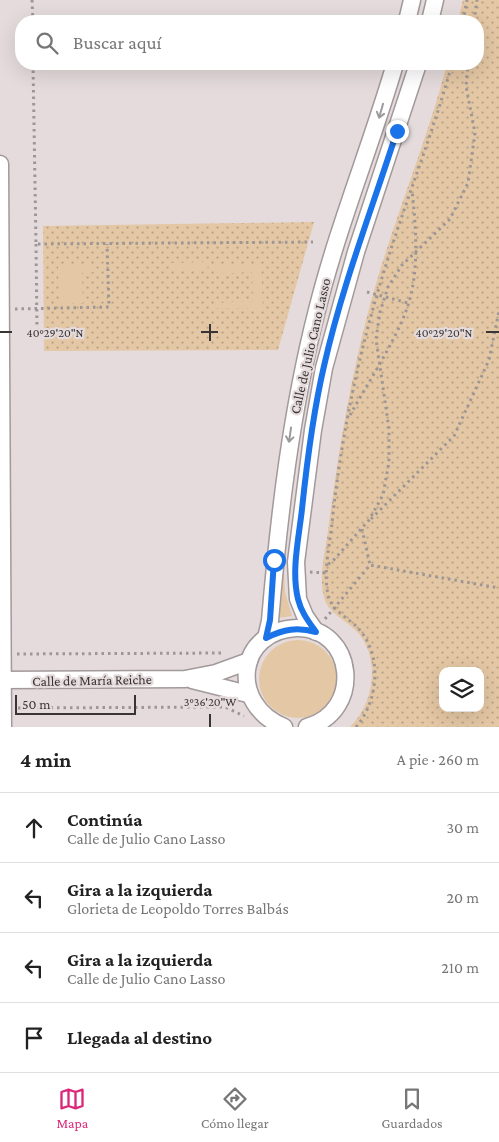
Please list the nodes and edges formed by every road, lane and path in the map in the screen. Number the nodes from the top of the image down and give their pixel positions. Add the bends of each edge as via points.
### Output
1 (32, 0) edge
2 (412, 0) edge
3 (435, 0) edge
4 (467, 0) edge
5 (476, 0) edge
6 (33, 15) edge
7 (408, 15) edge
8 (431, 15) edge
9 (464, 15) edge
10 (475, 15) edge
11 (33, 70) edge
12 (393, 70) edge
13 (416, 70) edge
14 (450, 70) edge
15 (467, 70) edge
16 (0, 164) edge
17 (412, 187) junction
18 (313, 242) dead end
19 (36, 244) junction
20 (107, 244) junction
21 (0, 248) edge
22 (414, 253) junction
23 (367, 292) dead end
24 (377, 295) junction
25 (385, 297) junction
26 (408, 303) junction
27 (36, 308) junction
28 (0, 309) edge
29 (499, 311) edge
30 (37, 331) dead end
31 (379, 365) junction
32 (348, 418) junction
33 (362, 529) junction
34 (370, 565) junction
35 (499, 588) edge
36 (316, 632) junction
37 (266, 638) junction
38 (229, 651) dead end
39 (22, 654) dead end
40 (249, 661) junction
41 (185, 679) junction
42 (1, 680) edge
43 (248, 694) junction
44 (22, 708) dead end
45 (248, 722) dead end
46 (274, 725) edge
47 (313, 726) edge
48 (3, 727) edge

1 - 6 path
2 - 7 street
3 - 8 street
4 - 9 path
5 - 10 path
11 - 19 path
12 -> 37 street, Calle de Julio Cano Lasso via 335,246 304,365 291,426
13 - 36 street, Calle de Julio Cano Lasso via 356,252 322,376 296,572 298,599
14 - 17 path
15 - 22 path via 466,86 475,133 468,183 450,219
16 - 21 street
17 - 22 path
17 - 24 path
18 - 20 path
19 - 20 path
19 - 27 path
20 - 27 path via 109,307
21 - 28 street
22 - 25 path via 402,265
22 - 26 path via 415,270
23 - 24 path
24 - 25 path
24 - 32 path
25 - 26 path
25 - 31 path via 376,339
26 - 31 path
27 - 28 path
27 - 30 path
28 - 42 street
29 - 33 path via 489,360 454,436
31 - 32 path
31 - 33 path via 389,429 389,462 383,495
32 - 33 path via 328,564
33 - 34 path
34 - 35 path
34 - 36 path
36 - 37 street via 299,628 282,630
36 - 47 street via 330,641 340,654 346,670 346,686 332,715
37 - 40 street
38 - 39 path
40 - 41 street, Calle de María Reiche via 216,673
40 - 43 street
41 - 42 street, Calle de María Reiche
41 - 43 street, Calle de María Reiche
42 - 48 street
43 - 46 street via 257,710
44 - 45 path via 225,707 244,716

